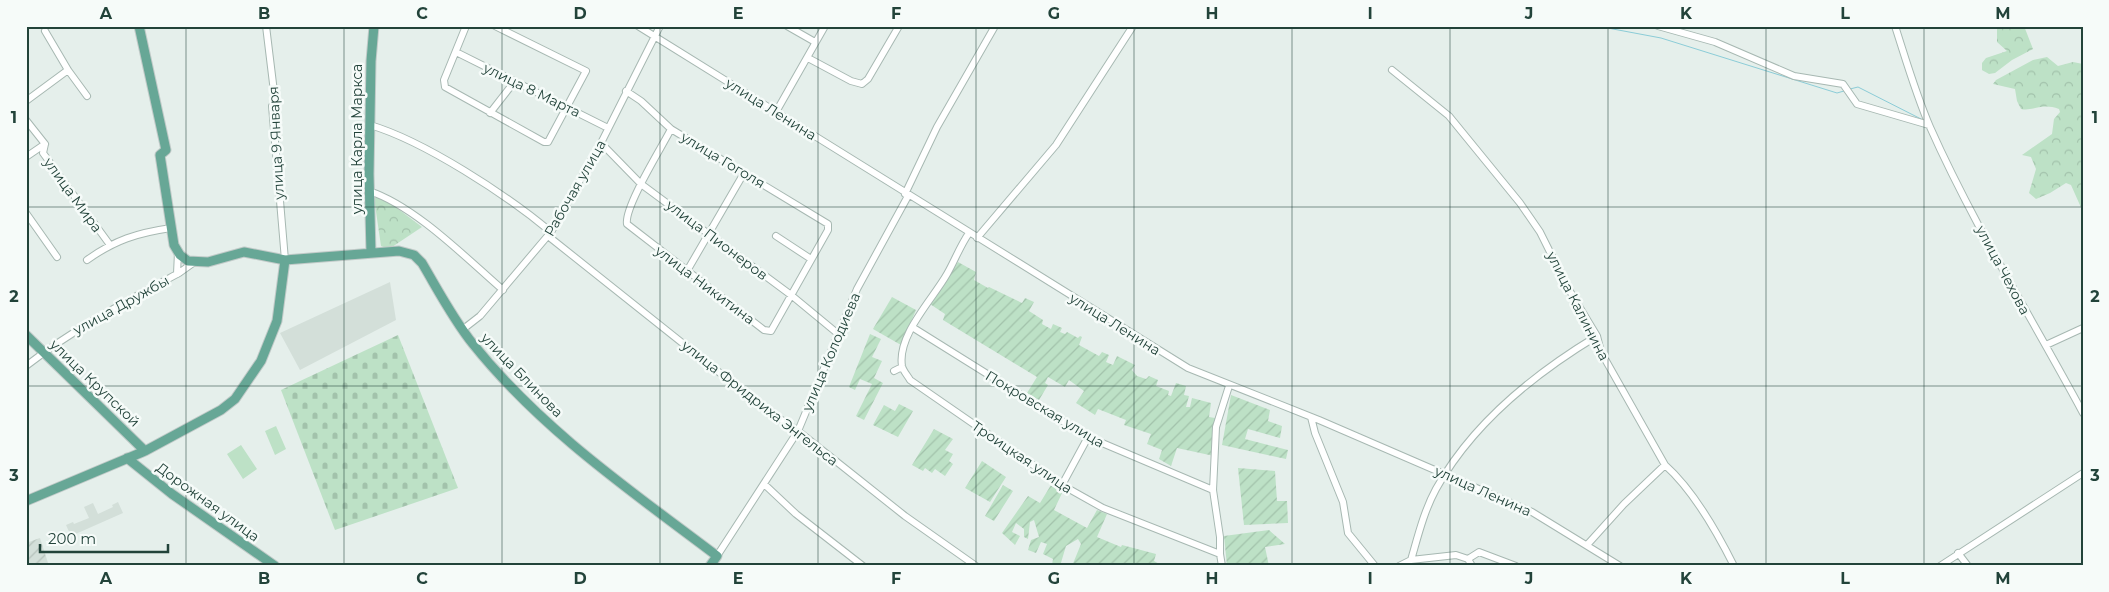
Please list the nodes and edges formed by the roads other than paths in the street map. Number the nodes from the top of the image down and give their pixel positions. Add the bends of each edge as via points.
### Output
1 (139, 26) edge
2 (266, 26) edge
3 (374, 26) edge
4 (466, 26) edge
5 (496, 26) edge
6 (638, 26) edge
7 (660, 26) edge
8 (787, 26) edge
9 (825, 26) edge
10 (899, 26) edge
11 (996, 26) edge
12 (1134, 26) edge
13 (1658, 26) edge
14 (1895, 26) edge
15 (45, 31) dead end
16 (654, 35) junction
17 (815, 42) junction
18 (456, 52) junction
19 (808, 58) junction
20 (68, 70) junction
21 (1392, 70) dead end
22 (515, 81) junction
23 (626, 91) junction
24 (87, 96) dead end
25 (26, 101) edge
26 (568, 107) junction
27 (490, 112) junction
28 (776, 112) junction
29 (26, 120) edge
30 (370, 125) junction
31 (1929, 125) junction
32 (608, 128) junction
33 (671, 129) junction
34 (601, 143) junction
35 (44, 144) junction
36 (26, 157) edge
37 (744, 173) junction
38 (641, 184) junction
39 (368, 191) junction
40 (907, 195) junction
41 (26, 214) edge
42 (826, 222) joint
43 (171, 228) junction
44 (969, 233) junction
45 (549, 234) junction
46 (709, 234) junction
47 (776, 236) dead end
48 (977, 238) junction
49 (110, 245) junction
50 (178, 251) junction
51 (371, 253) junction
52 (58, 257) dead end
53 (811, 259) junction
54 (88, 260) dead end
55 (285, 260) junction
56 (193, 262) junction
57 (687, 271) junction
58 (177, 274) junction
59 (503, 290) junction
60 (791, 295) junction
61 (912, 327) junction
62 (2083, 328) edge
63 (462, 330) junction
64 (838, 333) junction
65 (26, 335) edge
66 (1597, 336) junction
67 (2046, 344) junction
68 (44, 352) junction
69 (26, 366) edge
70 (902, 367) junction
71 (894, 371) dead end
72 (1229, 386) junction
73 (2083, 413) edge
74 (1311, 417) junction
75 (798, 431) junction
76 (1088, 437) junction
77 (145, 451) junction
78 (128, 458) junction
79 (1665, 465) junction
80 (2083, 473) edge
81 (1445, 474) junction
82 (764, 484) junction
83 (1062, 485) junction
84 (1213, 490) junction
85 (26, 501) edge
86 (1587, 545) junction
87 (1958, 553) junction
88 (1220, 554) junction
89 (716, 556) junction
90 (1468, 559) junction
91 (1410, 560) junction
92 (275, 566) edge
93 (710, 566) edge
94 (864, 566) edge
95 (976, 566) edge
96 (1222, 566) edge
97 (1375, 566) edge
98 (1398, 566) edge
99 (1472, 566) edge
100 (1516, 566) edge
101 (1620, 566) edge
102 (1734, 566) edge
103 (1940, 566) edge
104 (1968, 566) edge

1 - 43 main road via 166,150 160,155
2 - 55 street, улица 9 Января via 275,100 272,106
3 - 30 main road, улица Карла Маркса
4 - 18 street
5 - 26 street via 583,68 586,74
6 - 16 street, улица Ленина
7 - 16 street, Рабочая улица
8 - 17 street
9 - 17 street
10 - 19 street via 862,84
11 - 40 street, улица Колодиева via 937,126
12 - 48 street via 1056,145
13 - 31 street via 1714,42 1794,76 1844,84 1857,104
14 - 31 street, улица Чехова
15 - 20 street
16 - 23 street, Рабочая улица
16 - 28 street, улица Ленина
17 - 19 street
18 - 22 street, улица 8 Марта
18 - 27 street via 444,86
19 - 28 street
20 - 24 street
20 - 25 street
21 - 66 street, улица Калинина via 1449,116 1520,203 1540,232
22 - 26 street, улица 8 Марта
22 - 27 street
23 - 32 street, Рабочая улица
23 - 33 street, улица Гоголя
26 - 27 street via 546,142
26 - 32 street, улица 8 Марта
28 - 40 street, улица Ленина
29 - 35 street, улица Мира
30 - 39 main road, улица Карла Маркса
30 - 45 street, улица Фридриха Энгельса via 450,164 534,218
31 - 67 street, улица Чехова via 1957,185 2027,316
32 - 34 street, Рабочая улица
33 - 37 street, улица Гоголя
33 - 38 street, улица Никитина
34 - 38 street, улица Пионеров
34 - 45 street, Рабочая улица
35 - 36 street
35 - 49 street, улица Мира via 42,153
37 - 42 street, улица Гоголя
37 - 46 street
38 - 46 street, улица Пионеров
38 - 57 street, улица Никитина via 627,214 627,224
39 - 51 main road, улица Карла Маркса
39 - 59 street via 389,199 429,227
40 - 44 street, улица Ленина
40 - 64 street, улица Колодиева via 863,276
41 - 52 street
42 - 53 street, улица Никитина via 828,228
43 - 49 street via 143,233
43 - 50 main road
44 - 48 street, улица Ленина
44 - 61 street via 948,273
45 - 59 street, Рабочая улица
45 - 75 street, улица Фридриха Энгельса via 764,408
46 - 57 street
46 - 60 street, улица Пионеров
47 - 53 street
48 - 72 street, улица Ленина via 1179,363
49 - 54 street
50 - 56 main road
50 - 58 street
51 - 55 main road, улица Блинова
51 - 63 main road, улица Блинова via 404,252 418,258
53 - 60 street, улица Никитина
55 - 56 main road, улица Блинова via 244,252 208,262
55 - 77 main road via 277,321 261,361 243,388 221,410
56 - 58 street, улица Дружбы
57 - 60 street, улица Никитина via 767,332 772,329
58 - 68 street, улица Дружбы via 78,328
59 - 63 street, Рабочая улица via 480,316
60 - 64 street, улица Пионеров
61 - 70 street
61 - 76 street, Покровская улица
62 - 67 street
63 - 89 main road, улица Блинова via 485,358 575,448
64 - 75 street, улица Колодиева
65 - 68 main road, улица Крупской
66 - 79 street, улица Калинина via 1601,352
66 - 81 street via 1561,358 1511,398 1460,452
67 - 73 street, улица Чехова
68 - 69 street, улица Дружбы
68 - 77 main road, улица Крупской
70 - 71 street
70 - 83 street, Троицкая улица via 910,380
72 - 74 street, улица Ленина
72 - 84 street via 1216,427
74 - 81 street, улица Ленина
74 - 97 street via 1344,502 1348,533
75 - 82 street, улица Колодиева
75 - 95 street, улица Фридриха Энгельса via 904,516
76 - 83 street
76 - 84 street, Покровская улица
77 - 78 main road
78 - 85 main road
78 - 92 main road, Дорожная улица via 172,494
79 - 86 street
79 - 102 street, улица Калинина via 1678,476
80 - 87 street
81 - 86 street, улица Ленина via 1532,512
81 - 91 street via 1418,532
82 - 89 street, улица Колодиева
82 - 94 street via 796,514
83 - 88 street, Троицкая улица via 1103,508
84 - 88 street
86 - 101 street, улица Ленина
87 - 103 street
87 - 104 street
88 - 96 street
89 - 93 main road
90 - 91 street via 1456,555
90 - 99 street
90 - 100 street via 1479,552
91 - 98 street

